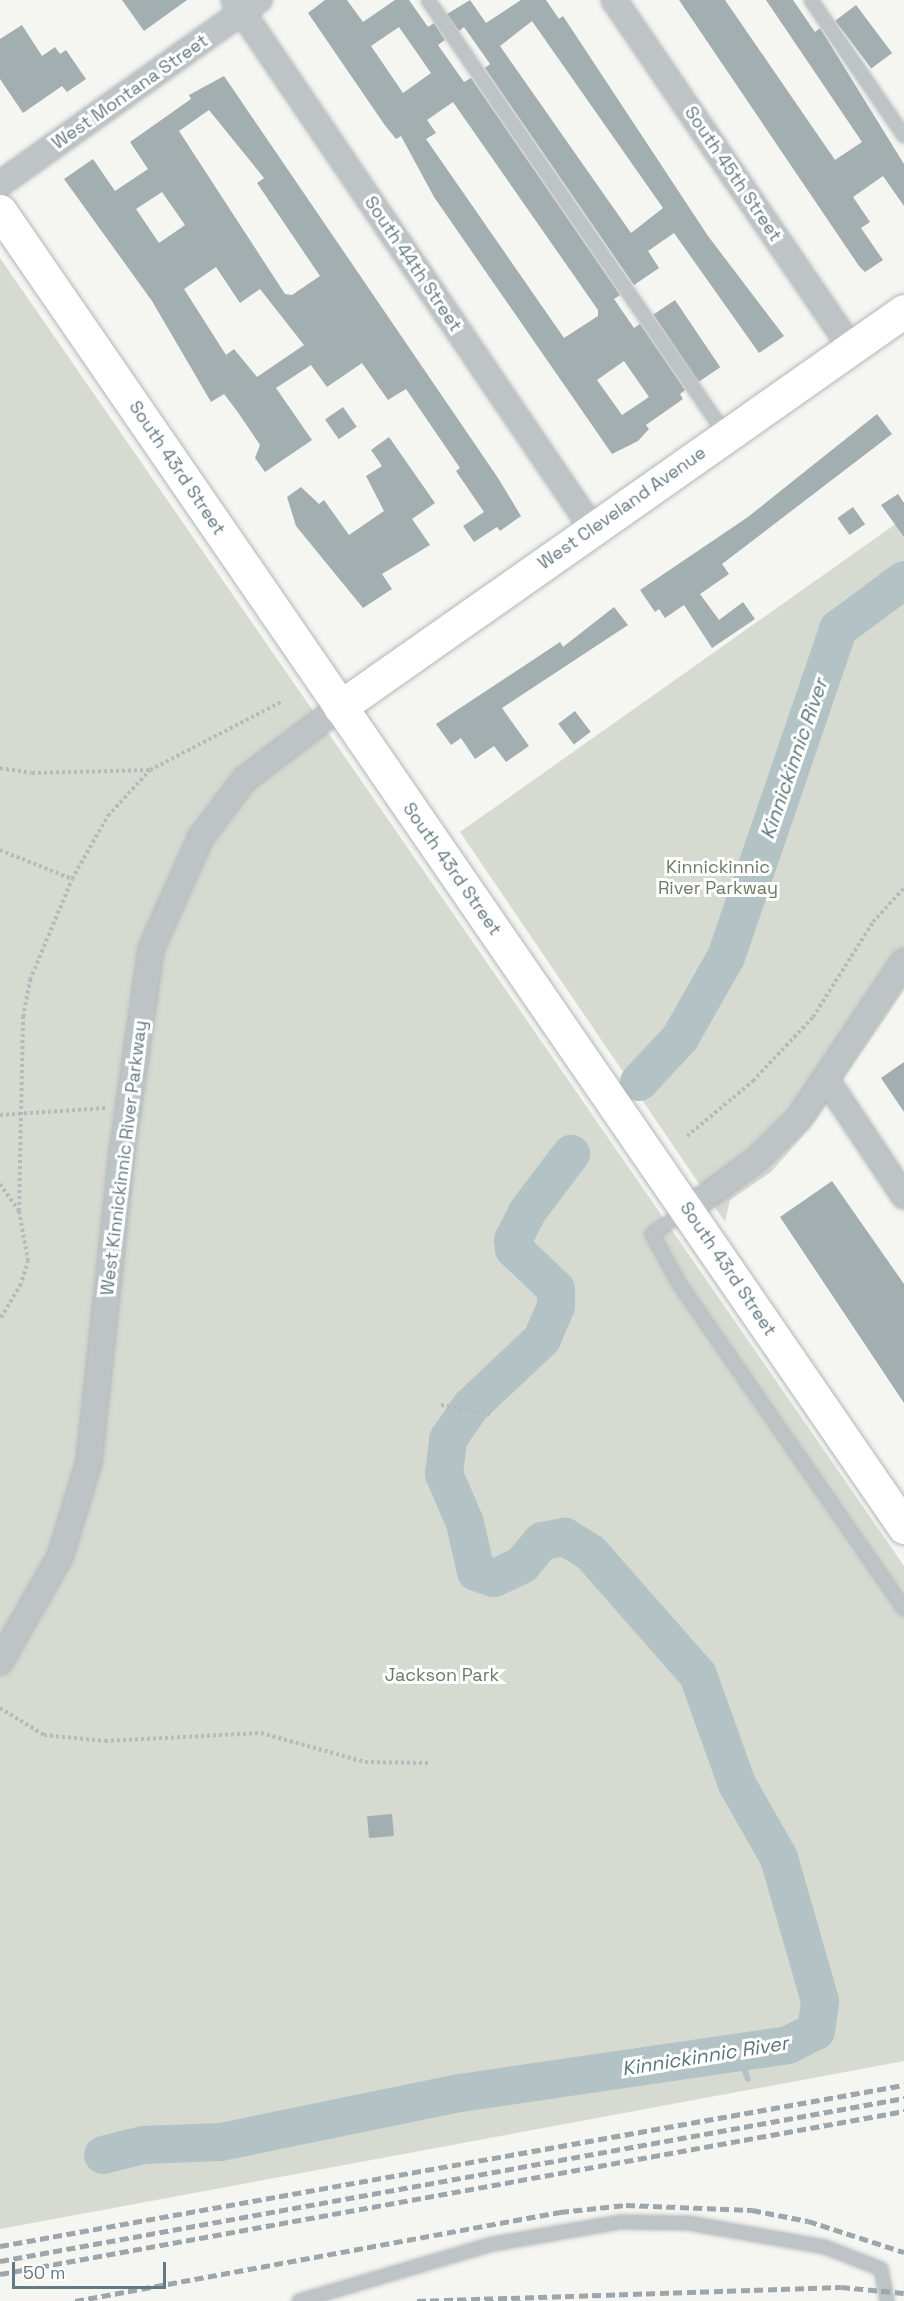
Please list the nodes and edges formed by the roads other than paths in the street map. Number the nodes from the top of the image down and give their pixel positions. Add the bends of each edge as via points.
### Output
1 (428, 0) edge
2 (614, 0) edge
3 (811, 0) edge
4 (245, 4) edge
5 (904, 136) edge
6 (0, 184) edge
7 (0, 210) edge
8 (904, 311) edge
9 (851, 347) junction
10 (726, 435) junction
11 (592, 528) junction
12 (340, 707) junction
13 (904, 961) edge
14 (826, 1079) junction
15 (904, 1196) edge
16 (688, 1210) junction
17 (904, 1527) edge
18 (904, 1609) edge
19 (0, 1662) edge
20 (299, 2301) edge
21 (887, 2301) edge

1 - 10 lane
2 - 9 street, South 45th Street
3 - 5 lane
4 - 6 street, West Montana Street
4 - 11 street, South 44th Street
7 - 12 main road, South 43rd Street
8 - 9 main road, West Cleveland Avenue
9 - 10 main road, West Cleveland Avenue
10 - 11 main road, West Cleveland Avenue
11 - 12 main road, West Cleveland Avenue
12 - 16 main road, South 43rd Street
12 - 19 street, West Kinnickinnic River Parkway via 245,779 201,837 150,950 128,1107 89,1462 60,1557
13 - 14 street
14 - 15 street
14 - 16 street via 779,1139
16 - 17 main road, South 43rd Street
16 - 18 lane via 651,1234 680,1285
20 - 21 lane via 493,2244 621,2222 688,2223 825,2247 880,2269

